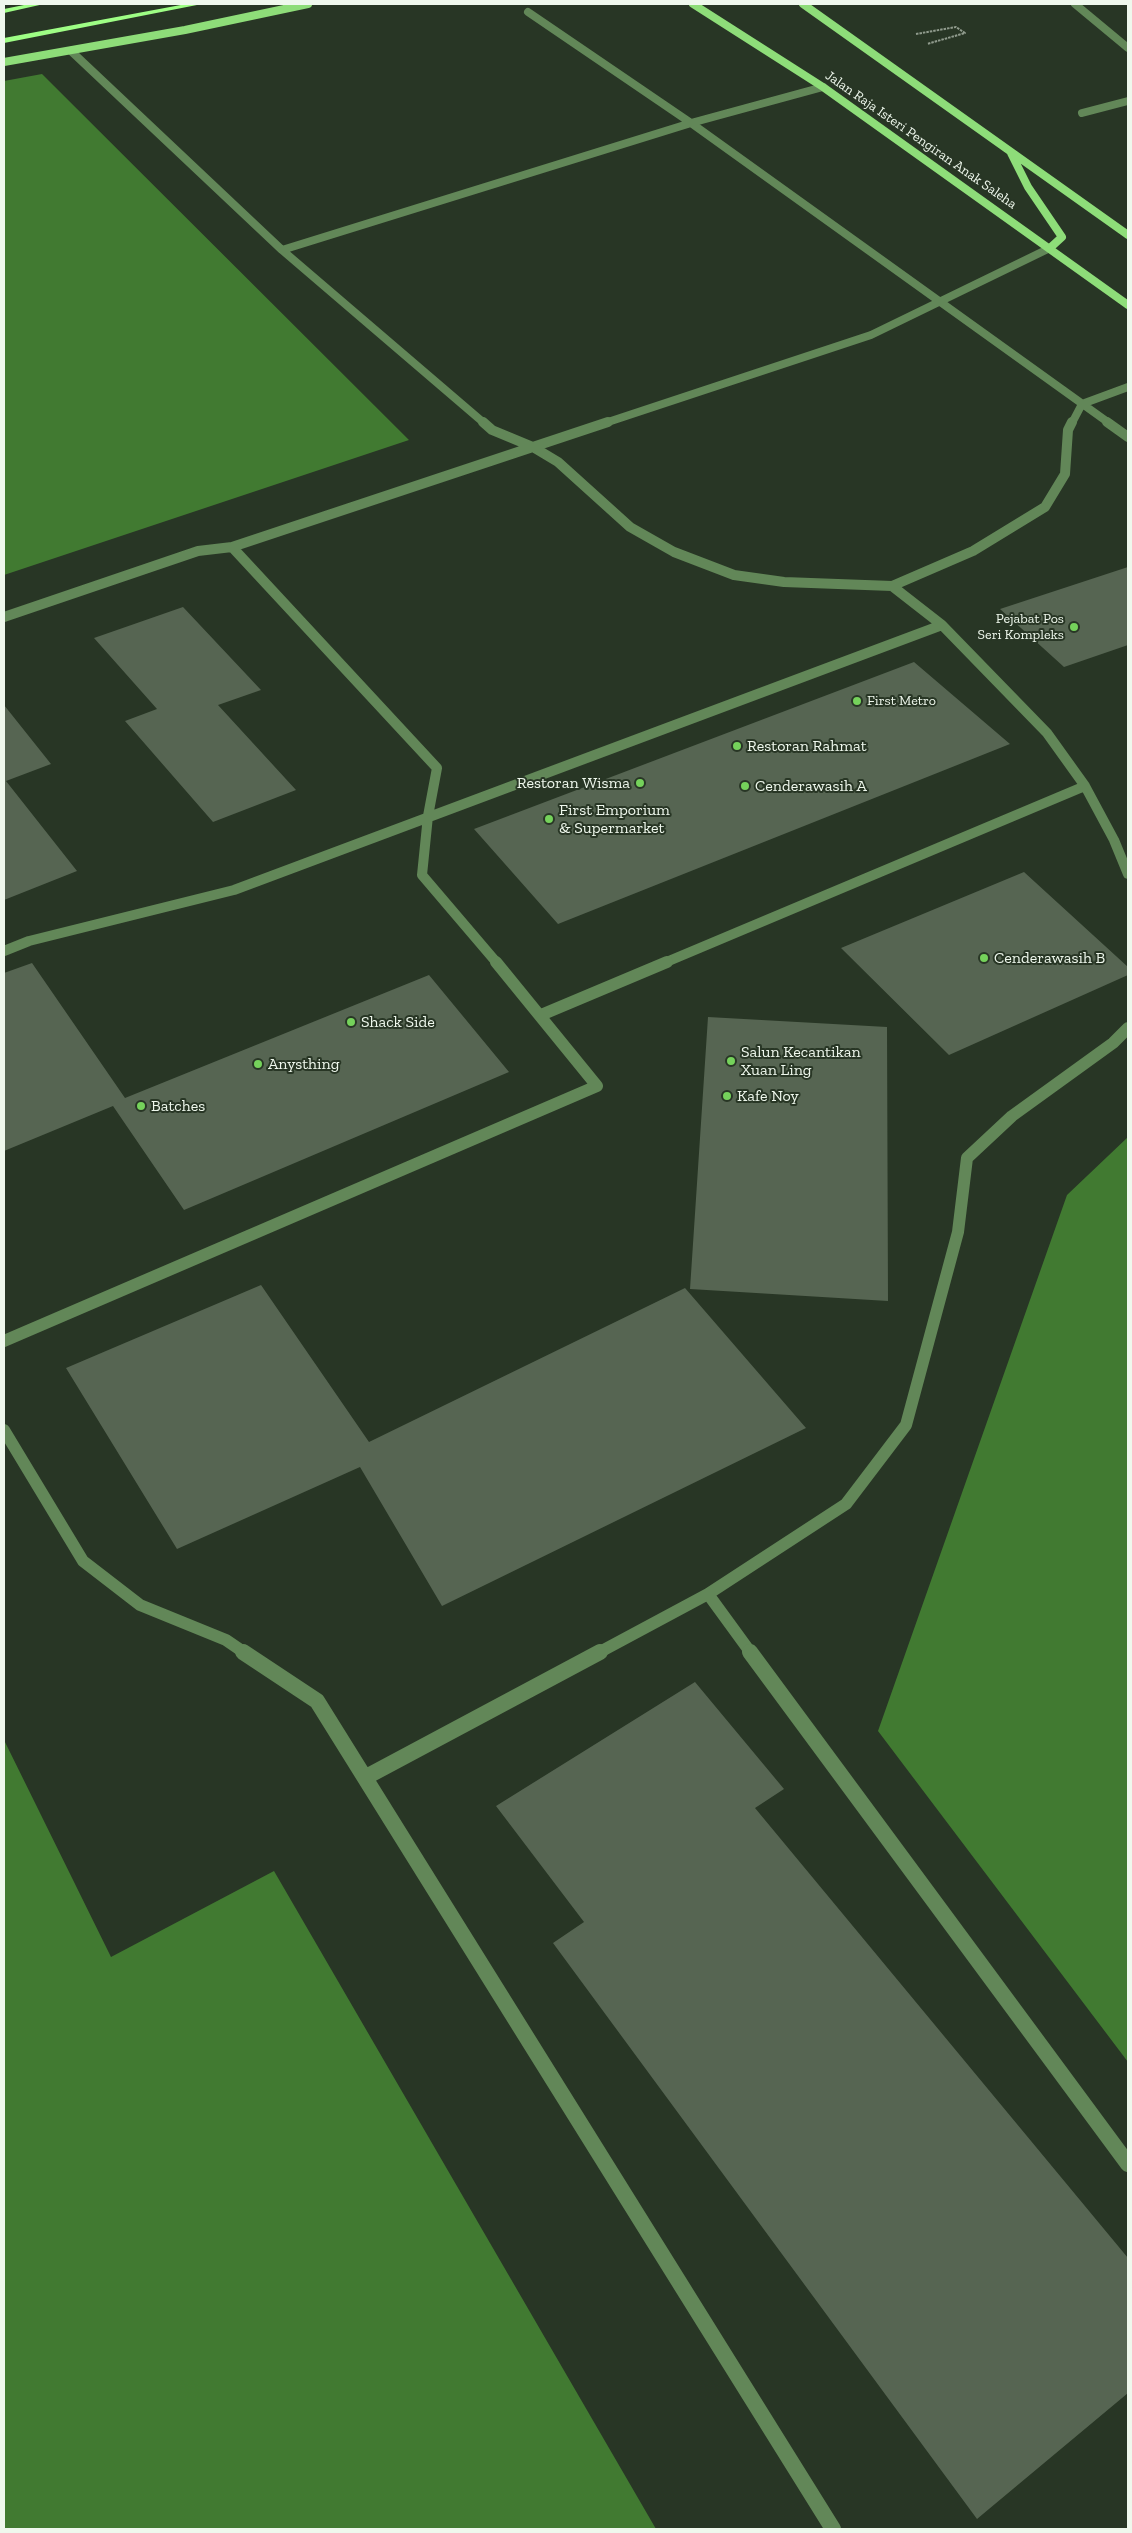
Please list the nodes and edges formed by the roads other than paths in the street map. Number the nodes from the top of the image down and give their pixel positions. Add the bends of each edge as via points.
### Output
1 (40, 4) edge
2 (198, 4) edge
3 (308, 4) edge
4 (693, 4) edge
5 (803, 4) edge
6 (1075, 4) edge
7 (4, 11) edge
8 (528, 12) dead end
9 (4, 41) edge
10 (1128, 48) edge
11 (71, 51) junction
12 (4, 62) edge
13 (824, 87) junction
14 (1128, 101) edge
15 (1082, 114) dead end
16 (691, 123) junction
17 (1010, 151) junction
18 (1128, 235) edge
19 (1050, 248) junction
20 (282, 250) junction
21 (942, 301) junction
22 (1128, 304) edge
23 (1128, 387) edge
24 (1082, 404) junction
25 (1128, 437) edge
26 (533, 447) junction
27 (232, 547) junction
28 (892, 586) junction
29 (4, 617) edge
30 (942, 625) junction
31 (1085, 786) junction
32 (428, 816) junction
33 (1128, 874) edge
34 (4, 951) edge
35 (541, 1015) junction
36 (1128, 1028) edge
37 (4, 1341) edge
38 (4, 1430) edge
39 (708, 1594) junction
40 (366, 1777) junction
41 (1128, 2164) edge
42 (833, 2529) edge

1 - 7 highway
2 - 9 highway
3 - 11 main road
4 - 13 main road, Jalan Raja Isteri Pengiran Anak Saleha
5 - 17 main road
6 - 10 lane
8 - 16 lane
11 - 12 main road
11 - 20 lane
13 - 16 lane
13 - 19 main road, Jalan Raja Isteri Pengiran Anak Saleha
14 - 15 lane
16 - 20 lane
16 - 21 lane
17 - 18 main road
17 - 19 main road via 1028,187 1062,237
19 - 21 lane
19 - 22 main road, Jalan Raja Isteri Pengiran Anak Saleha
20 - 26 lane via 492,430
21 - 24 lane
21 - 26 lane via 871,335
23 - 24 lane
24 - 25 lane
24 - 28 lane via 1068,430 1065,474 1045,507 973,551
26 - 27 lane
26 - 28 lane via 558,462 630,528 674,552 734,575 784,582
27 - 29 lane via 198,551
27 - 32 lane via 437,768
28 - 30 lane
30 - 31 lane via 1047,733
30 - 32 lane
31 - 33 lane
31 - 35 lane
32 - 34 lane via 234,890 29,941
32 - 35 lane via 422,875
35 - 37 lane via 597,1086
36 - 39 lane via 1113,1043 1012,1116 967,1158 958,1232 906,1425 846,1504
38 - 40 lane via 83,1561 140,1605 226,1640 317,1701
39 - 40 lane
39 - 41 lane
40 - 42 lane

